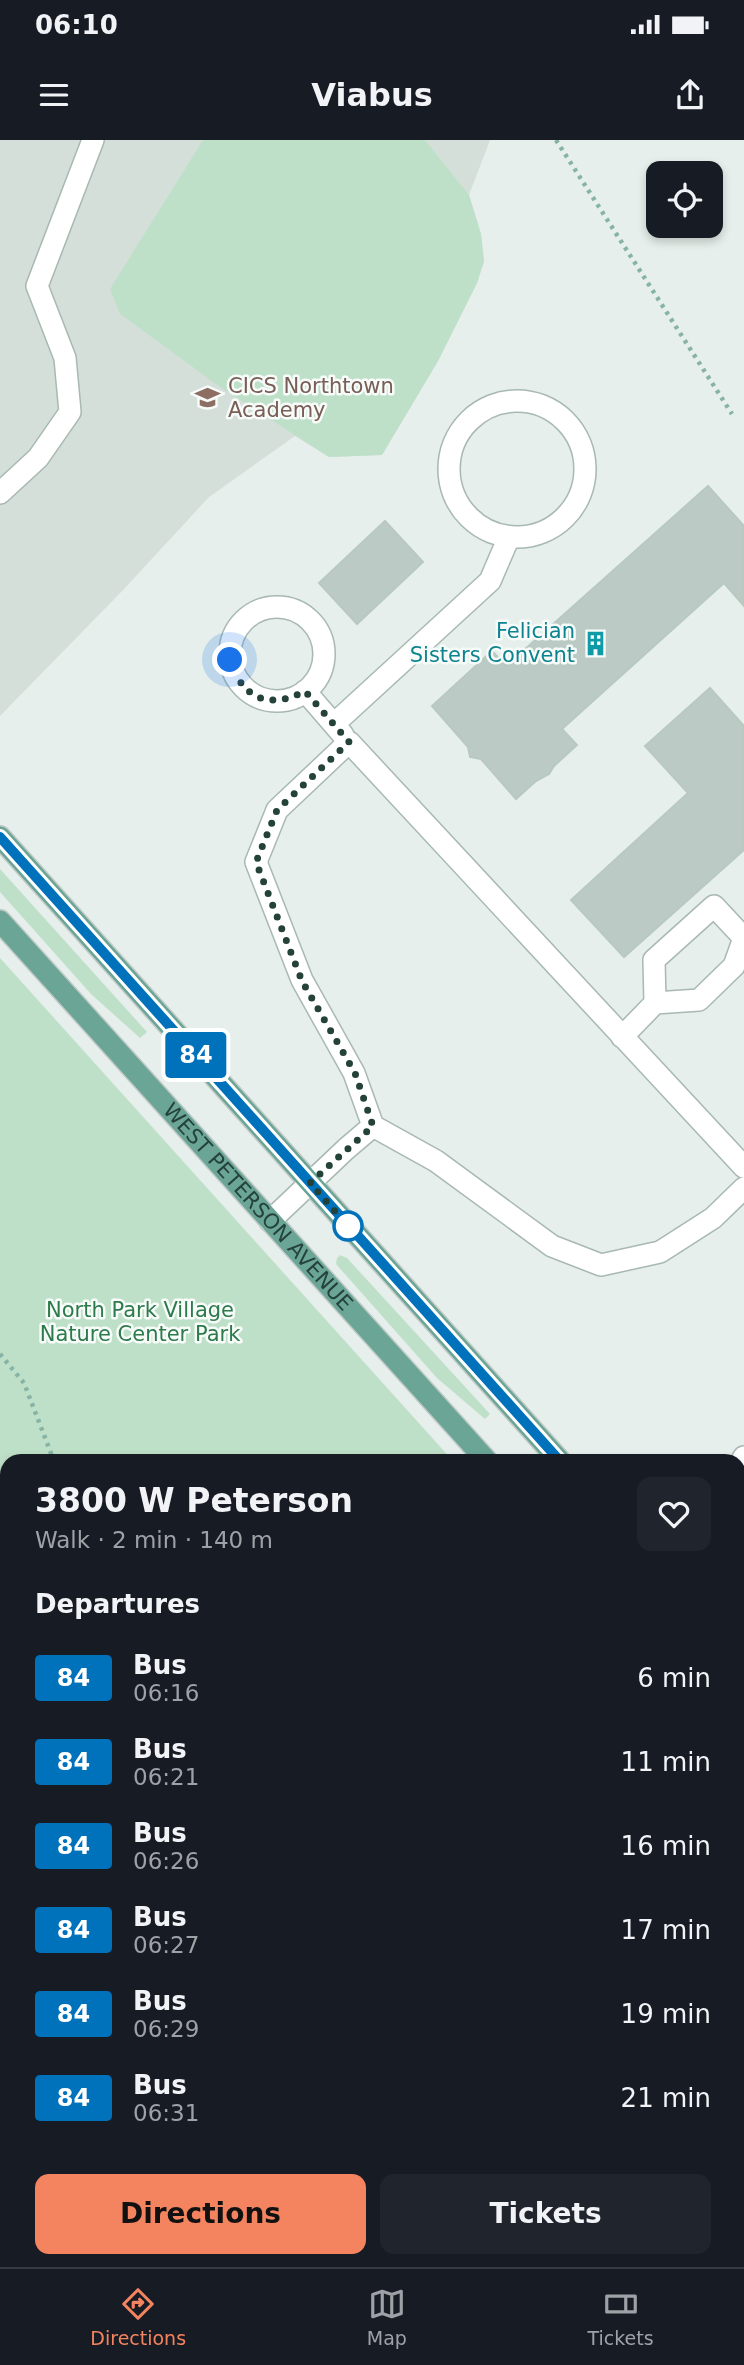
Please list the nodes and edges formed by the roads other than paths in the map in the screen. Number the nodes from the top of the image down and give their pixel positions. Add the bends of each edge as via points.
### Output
1 (93, 140) edge
2 (0, 493) edge
3 (509, 537) junction
4 (305, 691) junction
5 (334, 724) junction
6 (349, 742) junction
7 (0, 837) edge
8 (0, 921) edge
9 (656, 1003) junction
10 (622, 1037) junction
11 (373, 1126) junction
12 (744, 1167) edge
13 (310, 1183) junction
14 (744, 1188) edge
15 (270, 1221) junction
16 (481, 1454) edge
17 (554, 1454) edge

1 - 2 lane via 37,286 65,358 69,412 38,458
3 - 3 lane via 529,537 564,519 583,486 582,448 574,430 552,411 525,401 487,407 458,433 451,451 452,489 461,507 474,522
3 - 5 lane via 490,581
4 - 4 lane via 320,672 324,648 308,620 295,610 279,607 248,617 231,643 230,660 244,689 275,701
4 - 5 lane
5 - 6 lane
6 - 10 lane
6 - 11 lane via 277,810 256,862 302,981 355,1073
7 - 13 main road
8 - 15 main road, WEST PETERSON AVENUE
9 - 9 lane via 654,960 714,906 744,938 734,966 699,1000
9 - 10 lane
10 - 12 lane
11 - 13 lane
11 - 14 lane via 436,1161 552,1246 601,1265 660,1252 713,1217
13 - 15 lane
13 - 17 main road
15 - 16 main road, WEST PETERSON AVENUE

